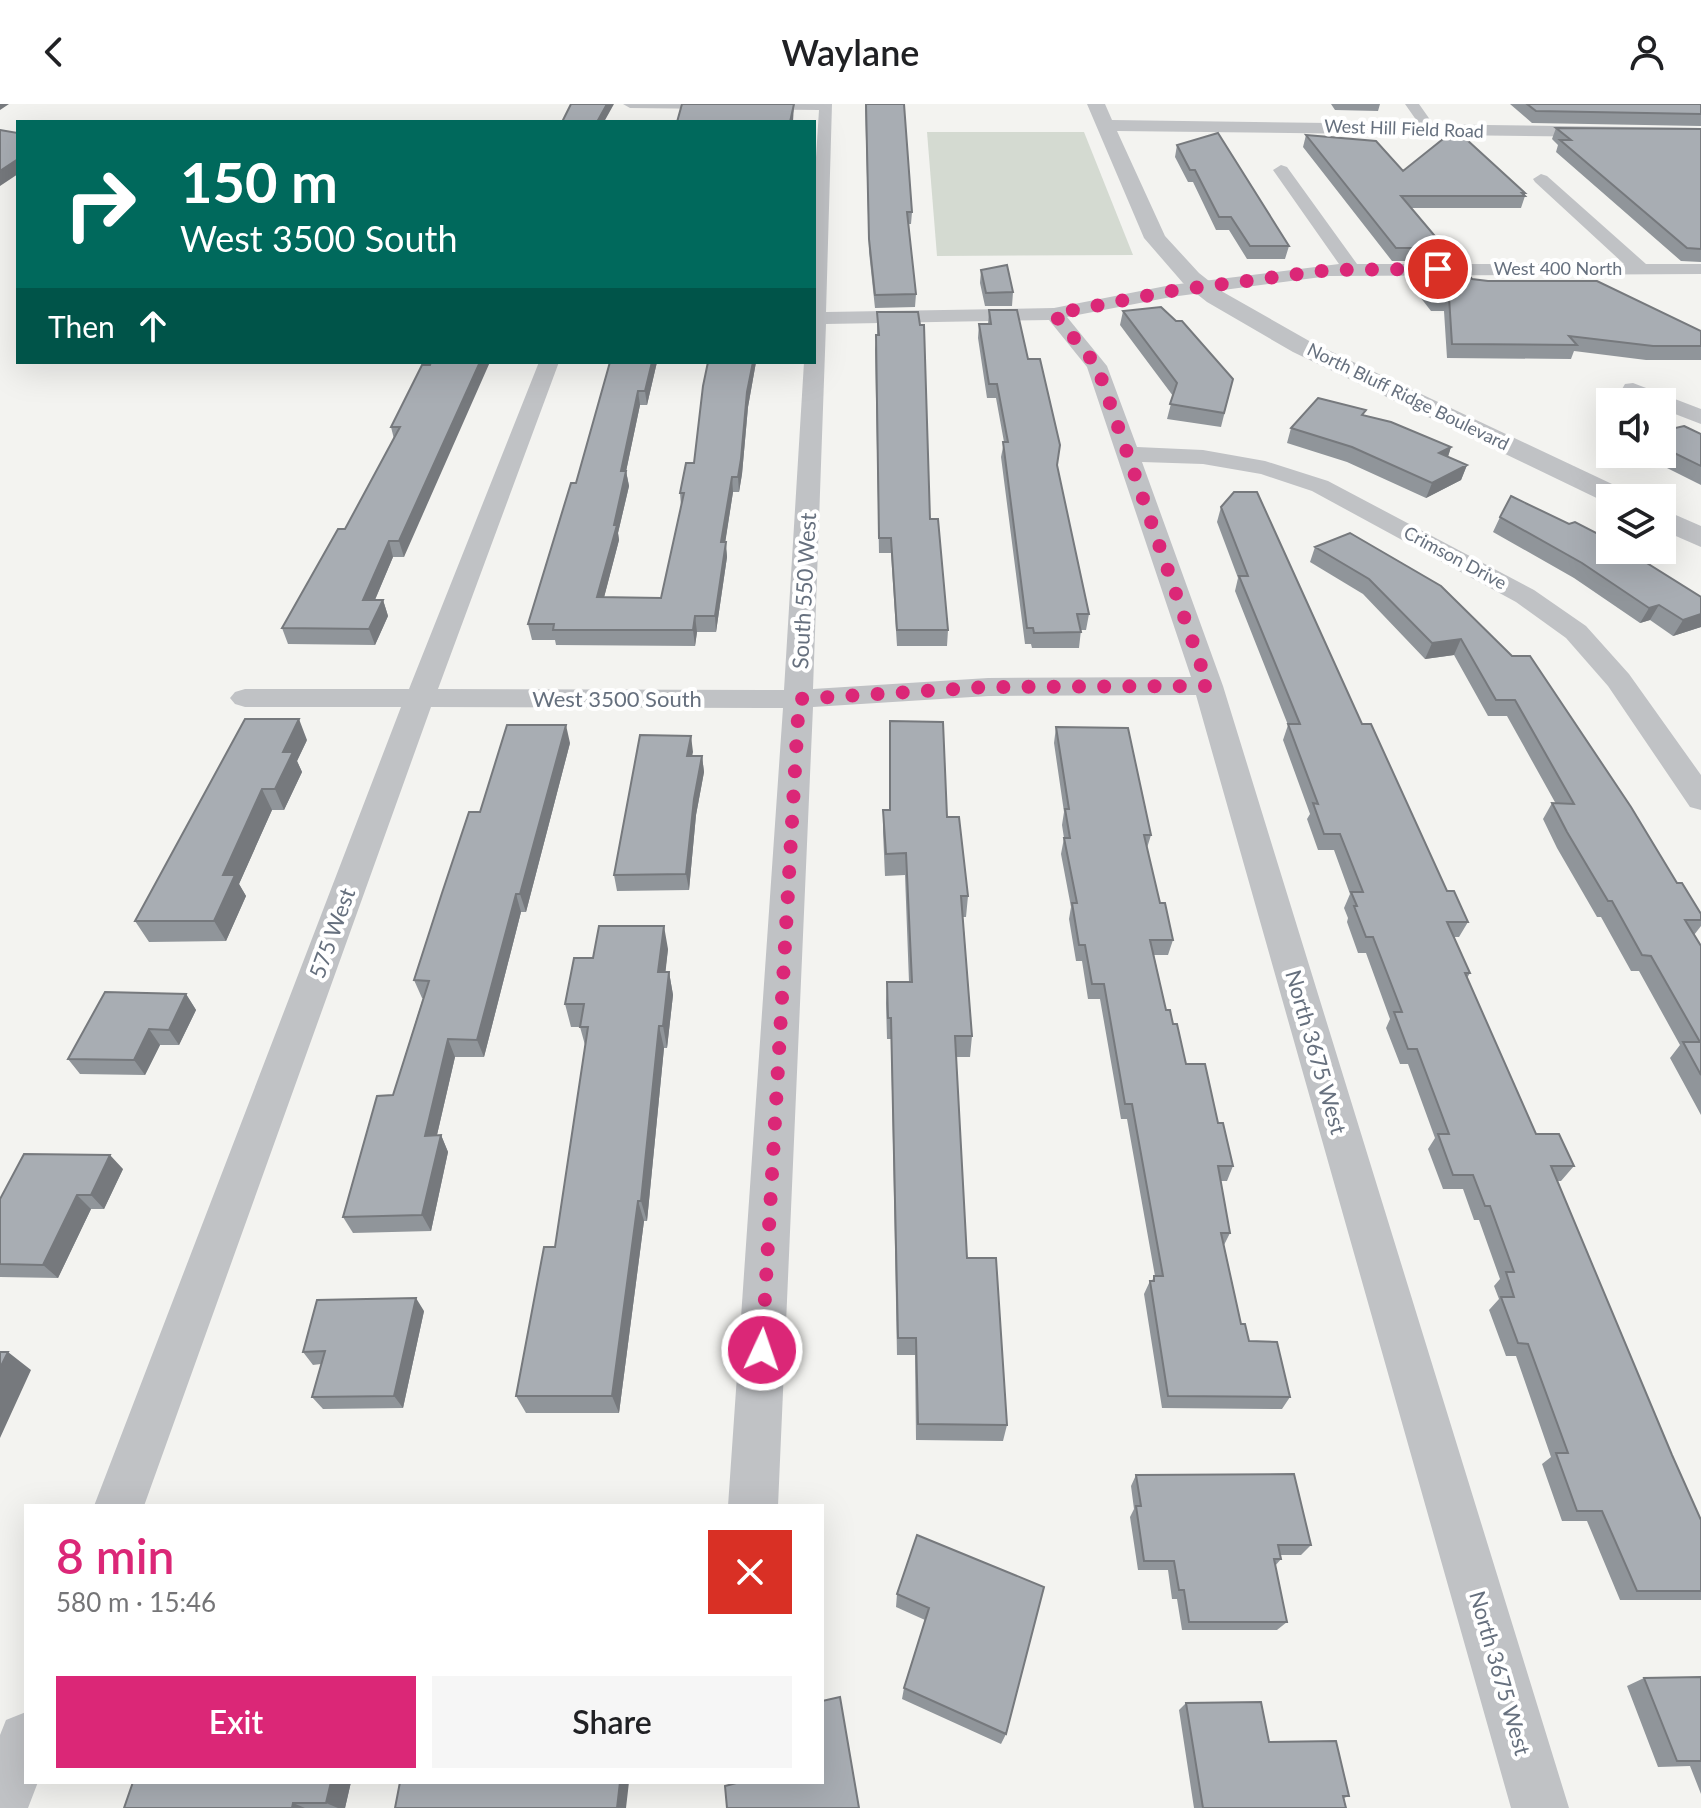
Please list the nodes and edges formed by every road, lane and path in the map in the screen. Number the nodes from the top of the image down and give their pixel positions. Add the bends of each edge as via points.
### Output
1 (630, 104) edge
2 (1096, 104) edge
3 (1412, 104) edge
4 (650, 106) edge
5 (1106, 125) junction
6 (1431, 131) junction
7 (1701, 133) edge
8 (1281, 170) dead end
9 (1541, 179) dead end
10 (1351, 269) junction
11 (1641, 269) junction
12 (1701, 269) edge
13 (1203, 287) junction
14 (1054, 314) junction
15 (816, 318) edge
16 (548, 364) edge
17 (814, 364) edge
18 (1676, 407) edge
19 (1701, 417) edge
20 (1126, 454) junction
21 (1596, 487) edge
22 (1676, 525) edge
23 (1701, 538) edge
24 (1208, 686) junction
25 (245, 698) dead end
26 (799, 699) junction
27 (419, 700) junction
28 (1701, 799) edge
29 (120, 1504) edge
30 (753, 1504) edge
31 (24, 1745) edge
32 (0, 1805) edge
33 (1540, 1808) edge

1 - 4 street
2 - 5 street, North Bluff Ridge Boulevard
3 - 6 street
4 - 15 street, South 550 West via 826,106
5 - 6 street, West Hill Field Road
5 - 13 street, North Bluff Ridge Boulevard via 1155,238
6 - 7 street, West Hill Field Road
8 - 10 street
9 - 11 street
10 - 11 street, West 400 North
10 - 13 street, West 400 North
11 - 12 street, West 400 North
13 - 14 street, West 400 North
13 - 21 street, North Bluff Ridge Boulevard via 1302,347
14 - 15 street, West 400 North
14 - 20 street, North 3675 West via 1097,366
16 - 27 street, 575 West
17 - 26 street, South 550 West
18 - 19 street
20 - 24 street, North 3675 West
20 - 28 street, Crimson Drive via 1203,457 1265,468 1320,486 1525,596 1576,632 1619,680
22 - 23 street
24 - 26 street, West 3500 South via 988,687
24 - 33 street, North 3675 West
25 - 27 street, West 3500 South
26 - 27 street, West 3500 South
26 - 30 street, South 550 West
27 - 29 street, 575 West
31 - 32 street

